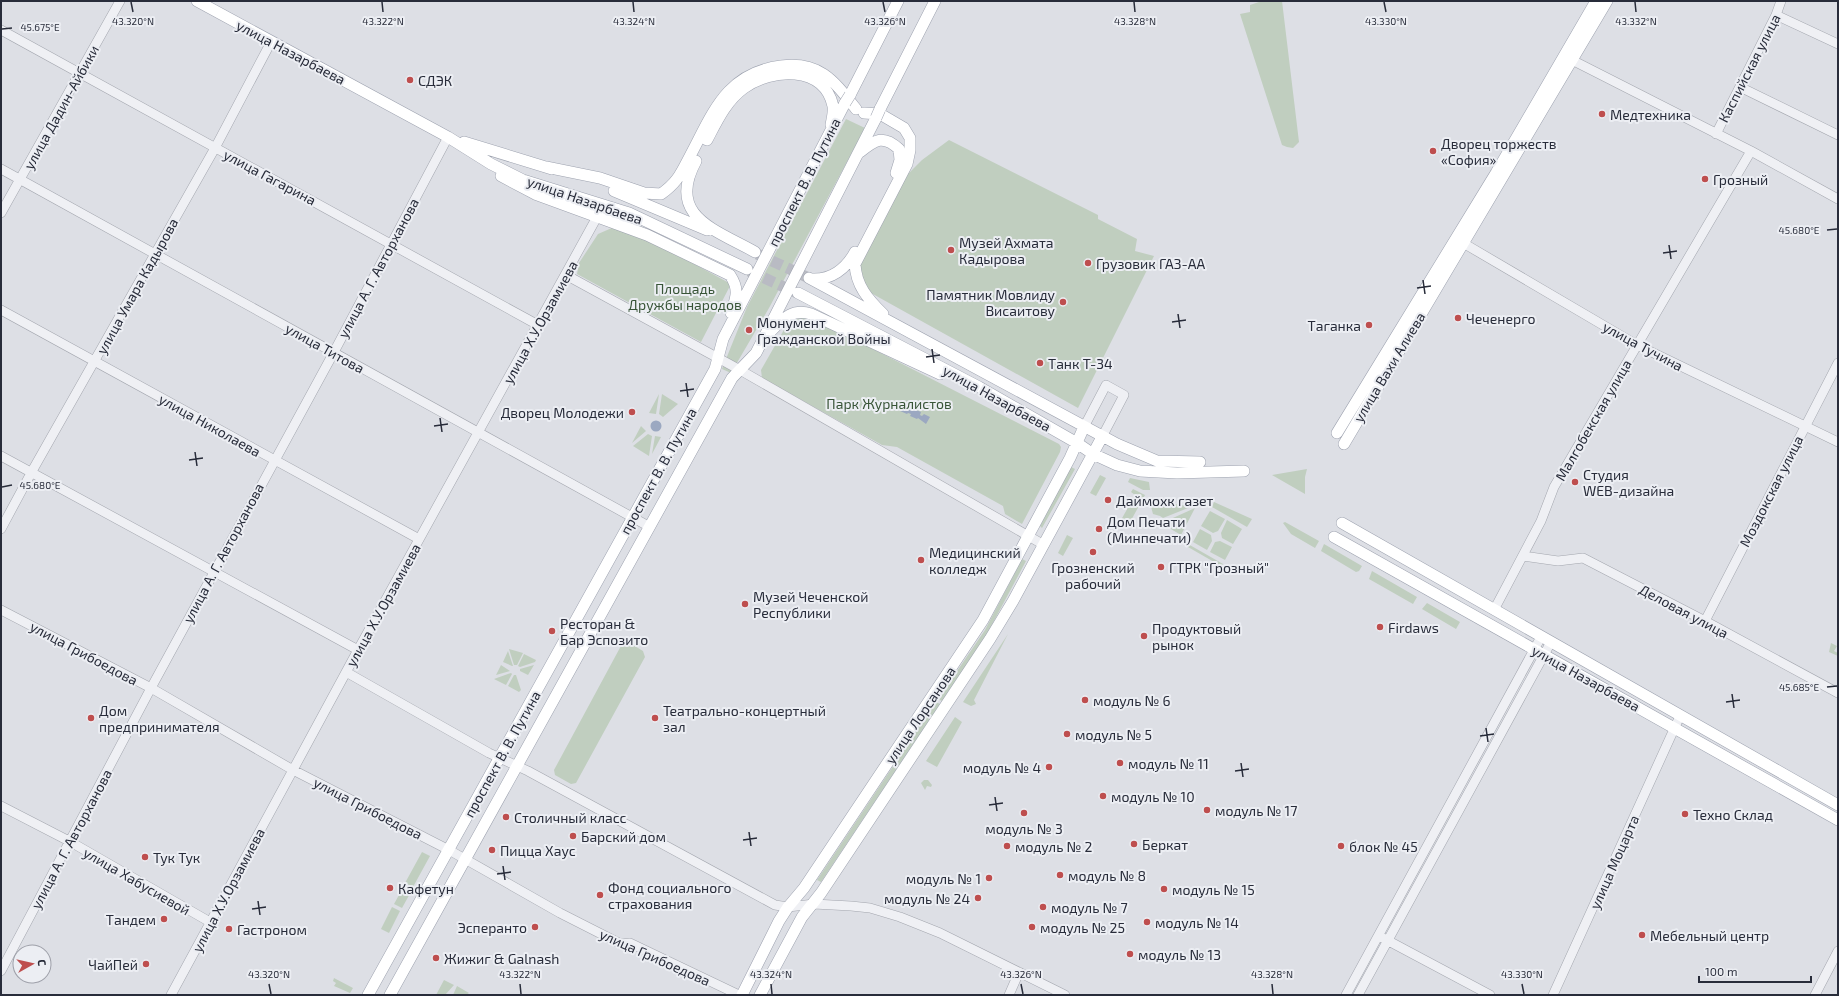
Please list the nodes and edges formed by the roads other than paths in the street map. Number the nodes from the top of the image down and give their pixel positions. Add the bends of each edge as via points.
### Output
1 (120, 1) edge
2 (198, 1) edge
3 (898, 1) edge
4 (935, 1) edge
5 (1596, 1) edge
6 (1607, 1) edge
7 (1781, 1) edge
8 (1776, 15) junction
9 (1, 30) edge
10 (271, 42) junction
11 (1838, 44) edge
12 (1567, 58) junction
13 (80, 74) junction
14 (1740, 87) junction
15 (845, 103) junction
16 (860, 111) junction
17 (876, 118) junction
18 (830, 132) junction
19 (1716, 134) junction
20 (1838, 135) edge
21 (448, 137) junction
22 (215, 148) junction
23 (1751, 152) junction
24 (476, 155) junction
25 (857, 155) junction
26 (546, 167) junction
27 (1, 169) edge
28 (20, 179) junction
29 (1838, 199) edge
30 (1, 213) edge
31 (597, 217) junction
32 (1459, 241) junction
33 (391, 243) junction
34 (155, 254) junction
35 (747, 270) tunnel mouth
36 (566, 275) junction
37 (798, 293) tunnel mouth
38 (1, 310) edge
39 (889, 321) junction
40 (538, 325) junction
41 (723, 339) junction
42 (763, 339) junction
43 (1637, 345) junction
44 (334, 352) junction
45 (718, 359) junction
46 (94, 361) junction
47 (1838, 363) edge
48 (740, 370) junction
49 (993, 394) junction
50 (1804, 425) junction
51 (1084, 427) junction
52 (478, 432) junction
53 (1337, 432) dead end
54 (1102, 437) junction
55 (1838, 442) edge
56 (1077, 443) junction
57 (1344, 444) dead end
58 (1093, 454) junction
59 (1, 456) edge
60 (274, 460) junction
61 (1200, 462) dead end
62 (1244, 471) dead end
63 (31, 472) junction
64 (633, 518) junction
65 (1342, 523) dead end
66 (650, 527) junction
67 (1, 529) edge
68 (1029, 537) junction
69 (1334, 537) dead end
70 (419, 539) junction
71 (1044, 545) junction
72 (1523, 556) junction
73 (214, 571) junction
74 (1, 610) edge
75 (1494, 610) junction
76 (1705, 621) junction
77 (1546, 640) junction
78 (358, 650) junction
79 (1539, 652) junction
80 (346, 672) junction
81 (151, 688) junction
82 (1838, 693) edge
83 (1680, 716) junction
84 (1674, 728) junction
85 (500, 757) junction
86 (517, 766) junction
87 (293, 770) junction
88 (1838, 805) edge
89 (1, 806) edge
90 (1838, 820) edge
91 (69, 841) junction
92 (449, 850) junction
93 (465, 859) junction
94 (814, 904) junction
95 (788, 907) junction
96 (210, 922) junction
97 (1378, 935) junction
98 (1388, 941) junction
99 (1838, 951) edge
100 (1, 971) edge
101 (1019, 972) junction
102 (171, 995) edge
103 (368, 995) edge
104 (390, 995) edge
105 (739, 995) edge
106 (742, 995) edge
107 (760, 995) edge
108 (1009, 995) edge
109 (1065, 995) edge
110 (1346, 995) edge
111 (1358, 995) edge
112 (1490, 995) edge
113 (1553, 995) edge
114 (1815, 995) edge

1 - 13 street, улица Дадин-Айбики
2 - 10 main road, улица Назарбаева
3 - 15 main road
4 - 17 main road, проспект В. В. Путина
5 - 12 main road, улица Вахи Алиева
6 - 12 main road, улица Вахи Алиева
7 - 8 street, Каспийская улица
8 - 11 street
8 - 14 street, Каспийская улица
9 - 13 street, улица Гагарина
10 - 21 main road, улица Назарбаева
10 - 22 street, улица Умара Кадырова
12 - 19 street
12 - 32 main road, улица Вахи Алиева
13 - 22 street, улица Гагарина
13 - 28 street, улица Дадин-Айбики
14 - 19 street, Каспийская улица
14 - 20 street
15 - 16 main road, проспект В. В. Путина
15 - 18 main road, проспект В. В. Путина
16 - 17 main road
16 - 26 main road via 829,77 820,72 798,65 774,67 744,79 724,95 676,182 661,194 644,193 600,178
16 - 39 main road, проспект В. В. Путина via 880,114 904,128 910,138 907,164 855,264 858,284
17 - 25 main road, проспект В. В. Путина
18 - 26 main road, улица Назарбаева via 833,107 827,92 817,80 804,76 774,75 759,80 744,88 726,105 687,178 686,197 690,208 703,222 755,252 667,212
18 - 41 main road, проспект В. В. Путина
19 - 23 street
21 - 24 main road, улица Назарбаева
21 - 26 main road, улица Назарбаева
21 - 33 street, улица А. Г. Авторханова
22 - 33 street, улица Гагарина
22 - 34 street, улица Умара Кадырова
23 - 29 street
23 - 43 street, Малгобекская улица
24 - 31 main road via 506,180 547,199
24 - 35 main road, улица Назарбаева via 524,180 629,213
25 - 39 main road, улица Назарбаева via 872,142 891,141 899,149 900,160 847,265 831,277 809,278
25 - 42 main road, проспект В. В. Путина
27 - 28 street, улица Титова
28 - 30 street, улица Дадин-Айбики
28 - 34 street, улица Титова
31 - 36 street, улица Х.У.Орзамиева
31 - 41 main road via 647,235 730,275 736,284 736,290
32 - 43 street, улица Тучина
32 - 53 main road, улица Вахи Алиева
32 - 57 main road, улица Вахи Алиева
33 - 40 street, улица Гагарина
33 - 44 street, улица А. Г. Авторханова
34 - 44 street, улица Титова
34 - 46 street, улица Умара Кадырова
36 - 40 street, улица Х.У.Орзамиева
36 - 45 street
37 - 49 main road, улица Назарбаева
38 - 46 street, улица Николаева
39 - 51 main road, улица Назарбаева
40 - 52 street, улица Х.У.Орзамиева
41 - 45 main road, проспект В. В. Путина
42 - 48 main road, проспект В. В. Путина via 756,353
42 - 49 main road via 789,314 801,310 973,390
43 - 50 street, улица Тучина
43 - 72 street, Малгобекская улица via 1554,487 1541,521
44 - 52 street, улица Титова
44 - 60 street, улица А. Г. Авторханова
45 - 48 street
45 - 64 main road, проспект В. В. Путина via 715,369
46 - 60 street, улица Николаева
46 - 63 street, улица Умара Кадырова
47 - 50 street, Моздокская улица
48 - 66 main road, проспект В. В. Путина via 732,378
48 - 68 street
49 - 56 main road, улица Назарбаева
50 - 55 street, улица Тучина
50 - 76 street, Моздокская улица
51 - 54 main road, улица Назарбаева
51 - 54 street via 1106,385 1124,396
51 - 56 main road, улица Лорсанова
52 - 64 street, улица Титова
52 - 70 street, улица Х.У.Орзамиева
54 - 58 main road, улица Лорсанова
54 - 61 main road, улица Назарбаева via 1157,461
56 - 58 main road, улица Назарбаева
56 - 68 main road, улица Лорсанова
58 - 62 main road, улица Назарбаева via 1117,465 1140,471
58 - 71 main road, улица Лорсанова
59 - 63 street
60 - 70 street, улица Николаева
60 - 73 street, улица А. Г. Авторханова
63 - 67 street, улица Умара Кадырова
63 - 73 street
64 - 66 street, улица Титова
64 - 85 main road, проспект В. В. Путина
65 - 75 main road, улица Назарбаева
66 - 86 main road, проспект В. В. Путина
68 - 71 street
68 - 95 main road, улица Лорсанова via 983,620 804,888
69 - 79 main road, улица Назарбаева
70 - 78 street, улица Х.У.Орзамиева
71 - 94 main road, улица Лорсанова via 990,639
72 - 75 street, Малгобекская улица
72 - 76 street, Деловая улица via 1558,561 1583,558
73 - 78 street
73 - 81 street, улица А. Г. Авторханова
74 - 81 street, улица Грибоедова
75 - 77 main road, улица Назарбаева
76 - 82 street, Деловая улица
77 - 79 street
77 - 83 main road, улица Назарбаева
78 - 80 street, улица Х.У.Орзамиева
79 - 84 main road, улица Назарбаева
79 - 97 street
79 - 98 street
80 - 85 street
80 - 87 street, улица Х.У.Орзамиева
81 - 87 street, улица Грибоедова
81 - 91 street, улица А. Г. Авторханова
83 - 84 street, улица Моцарта
83 - 88 main road, улица Назарбаева
84 - 90 main road, улица Назарбаева
84 - 113 street, улица Моцарта
85 - 86 street
85 - 92 main road, проспект В. В. Путина
86 - 93 main road, проспект В. В. Путина
86 - 95 street via 775,905
87 - 92 street, улица Грибоедова
87 - 96 street, улица Х.У.Орзамиева
89 - 91 street, улица Хабусиевой
91 - 96 street, улица Хабусиевой
91 - 100 street, улица А. Г. Авторханова
92 - 93 street, улица Грибоедова
92 - 103 main road, проспект В. В. Путина
93 - 104 main road, проспект В. В. Путина
93 - 105 street, улица Грибоедова via 621,944 630,943
94 - 95 street
94 - 101 street via 870,908 900,917 940,933
94 - 107 main road, улица Лорсанова via 802,917
95 - 106 main road, улица Лорсанова
96 - 102 street, улица Х.У.Орзамиева
97 - 98 street
97 - 110 street
98 - 111 street
98 - 112 street
99 - 114 street
101 - 108 street
101 - 109 street

